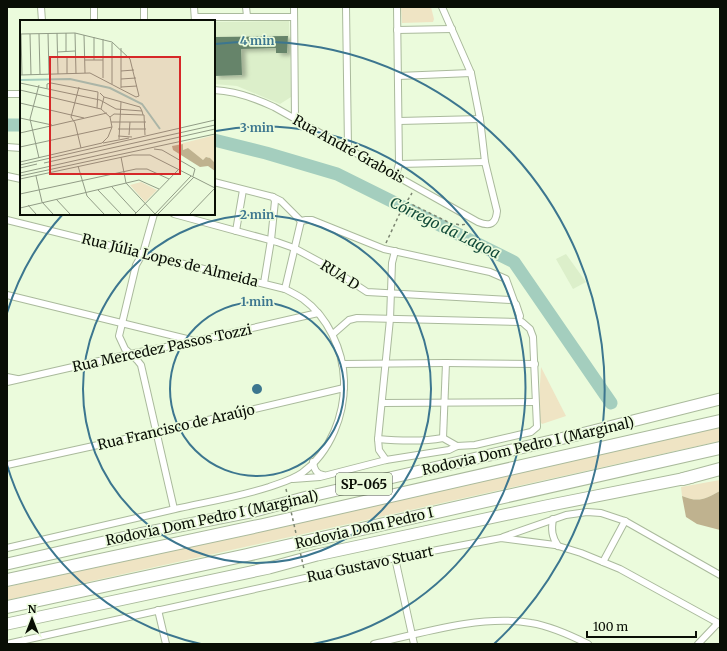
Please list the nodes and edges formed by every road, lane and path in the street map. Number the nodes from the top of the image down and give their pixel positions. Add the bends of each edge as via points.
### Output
1 (41, 7) edge
2 (94, 7) edge
3 (144, 7) edge
4 (194, 7) edge
5 (246, 7) edge
6 (294, 7) edge
7 (346, 7) edge
8 (397, 7) edge
9 (442, 7) edge
10 (247, 16) junction
11 (294, 17) junction
12 (195, 19) edge
13 (42, 20) edge
14 (94, 20) edge
15 (144, 20) edge
16 (452, 29) junction
17 (397, 30) junction
18 (470, 73) junction
19 (398, 76) junction
20 (215, 90) edge
21 (7, 94) edge
22 (20, 94) edge
23 (296, 119) junction
24 (480, 119) junction
25 (399, 121) junction
26 (7, 147) edge
27 (20, 148) edge
28 (348, 148) junction
29 (485, 162) junction
30 (399, 164) junction
31 (396, 175) junction
32 (7, 176) edge
33 (20, 179) edge
34 (215, 182) edge
35 (417, 187) junction
36 (243, 190) junction
37 (273, 197) junction
38 (406, 203) junction
39 (154, 215) edge
40 (178, 215) edge
41 (7, 220) edge
42 (301, 221) junction
43 (478, 222) junction
44 (236, 231) junction
45 (271, 240) junction
46 (294, 248) junction
47 (384, 249) junction
48 (395, 251) junction
49 (143, 253) junction
50 (264, 283) junction
51 (284, 289) junction
52 (390, 293) junction
53 (7, 295) edge
54 (514, 301) junction
55 (318, 313) junction
56 (390, 319) junction
57 (518, 322) junction
58 (122, 323) junction
59 (333, 334) junction
60 (196, 341) junction
61 (130, 354) junction
62 (385, 363) junction
63 (446, 363) junction
64 (342, 364) junction
65 (535, 364) junction
66 (7, 377) edge
67 (19, 380) junction
68 (7, 382) edge
69 (344, 388) junction
70 (720, 399) edge
71 (445, 402) junction
72 (535, 402) junction
73 (382, 403) junction
74 (720, 421) edge
75 (157, 432) junction
76 (443, 438) junction
77 (378, 439) junction
78 (457, 446) junction
79 (720, 448) edge
80 (386, 460) junction
81 (313, 462) junction
82 (7, 465) edge
83 (720, 470) edge
84 (326, 475) junction
85 (291, 479) junction
86 (683, 479) joint
87 (286, 489) dead end
88 (174, 509) junction
89 (553, 519) junction
90 (625, 521) junction
91 (501, 538) junction
92 (558, 546) junction
93 (7, 548) edge
94 (395, 558) junction
95 (603, 562) junction
96 (7, 564) edge
97 (304, 569) dead end
98 (720, 575) edge
99 (7, 580) edge
100 (7, 607) edge
101 (158, 610) junction
102 (7, 624) edge
103 (719, 624) edge
104 (412, 635) junction
105 (7, 644) edge
106 (166, 644) edge
107 (374, 644) edge
108 (414, 644) edge
109 (588, 644) edge
110 (698, 644) edge

1 - 13 street
2 - 14 street
3 - 15 street
4 - 12 street
5 - 10 street
6 - 11 street
7 - 28 street
8 - 17 street
9 - 16 street
10 - 11 street
10 - 12 street
11 - 23 street
16 - 17 street
16 - 18 street
17 - 19 street
18 - 19 street
18 - 24 street
19 - 25 street
20 - 23 street, Rua André Grabois via 251,96
21 - 22 street
23 - 28 street, Rua André Grabois
24 - 25 street
24 - 29 street
25 - 30 street
26 - 27 street
28 - 31 street, Rua André Grabois
29 - 30 street
29 - 43 street via 496,205 496,218 490,225
30 - 31 street
31 - 35 street, Rua André Grabois
32 - 33 street
34 - 36 street
35 - 38 path
35 - 43 street, Rua André Grabois
36 - 37 street
36 - 44 street
37 - 42 street via 281,200
37 - 45 street via 275,202
38 - 43 path via 448,222 460,225
38 - 47 path
39 - 49 street
40 - 44 street, RUA D
41 - 49 street, Rua Júlia Lopes de Almeida
42 - 46 street
42 - 47 street via 312,220
44 - 45 street, RUA D
45 - 46 street, RUA D
45 - 50 street
46 - 51 street
46 - 52 street, RUA D via 330,267 366,292
47 - 48 street
48 - 52 street
48 - 54 street via 501,276 506,279
49 - 50 street, Rua Júlia Lopes de Almeida
49 - 58 street via 136,265
50 - 51 street, Rua Júlia Lopes de Almeida
51 - 55 street, Rua Júlia Lopes de Almeida via 304,300
52 - 54 street, RUA D
52 - 56 street
53 - 58 street
54 - 57 street via 520,316
55 - 59 street, Rua Júlia Lopes de Almeida
55 - 60 street, Rua Mercedez Passos Tozzi
56 - 57 street
56 - 59 street via 353,318
56 - 62 street
57 - 65 street via 522,322 530,329
58 - 60 street
58 - 61 street via 120,340
59 - 64 street, Rua Júlia Lopes de Almeida
60 - 61 street, Rua Mercedez Passos Tozzi
61 - 67 street, Rua Mercedez Passos Tozzi
61 - 75 street via 141,365
62 - 63 street
62 - 64 street
62 - 73 street
63 - 65 street
63 - 71 street
64 - 69 street, Rua Júlia Lopes de Almeida
65 - 72 street
66 - 67 street
67 - 68 street, Rua Mercedez Passos Tozzi
69 - 75 street, Rua Francisco de Araújo
69 - 81 street, Rua Júlia Lopes de Almeida via 342,408 333,432
70 - 96 highway, Rodovia Dom Pedro I (Marginal) / SP-065 via 255,511
71 - 72 street
71 - 73 street
71 - 76 street
72 - 78 street via 535,430
73 - 77 street
74 - 99 highway, Rodovia Dom Pedro I / SP-065 via 271,524
75 - 82 street, Rua Francisco de Araújo
75 - 88 street
76 - 77 street via 400,441
76 - 78 street
77 - 80 street via 379,450
78 - 80 street via 448,450
79 - 100 highway, Rodovia Dom Pedro I
80 - 84 street
81 - 84 street via 318,473
81 - 85 street, Rua Júlia Lopes de Almeida
83 - 86 highway
84 - 85 street
85 - 88 street via 249,493
86 - 102 highway via 317,555 269,568
87 - 97 path, bridge
88 - 93 street
89 - 90 street via 587,512 607,514
89 - 91 street
89 - 92 street via 552,534
90 - 95 street
90 - 98 street
91 - 92 street, Rua Gustavo Stuart
91 - 94 street, Rua Gustavo Stuart
92 - 95 street, Rua Gustavo Stuart via 581,552
94 - 101 street, Rua Gustavo Stuart
94 - 104 street
95 - 103 street, Rua Gustavo Stuart
101 - 105 street, Rua Gustavo Stuart
101 - 106 street
103 - 110 street
104 - 107 street
104 - 108 street
104 - 109 street via 469,624 519,621 541,625

